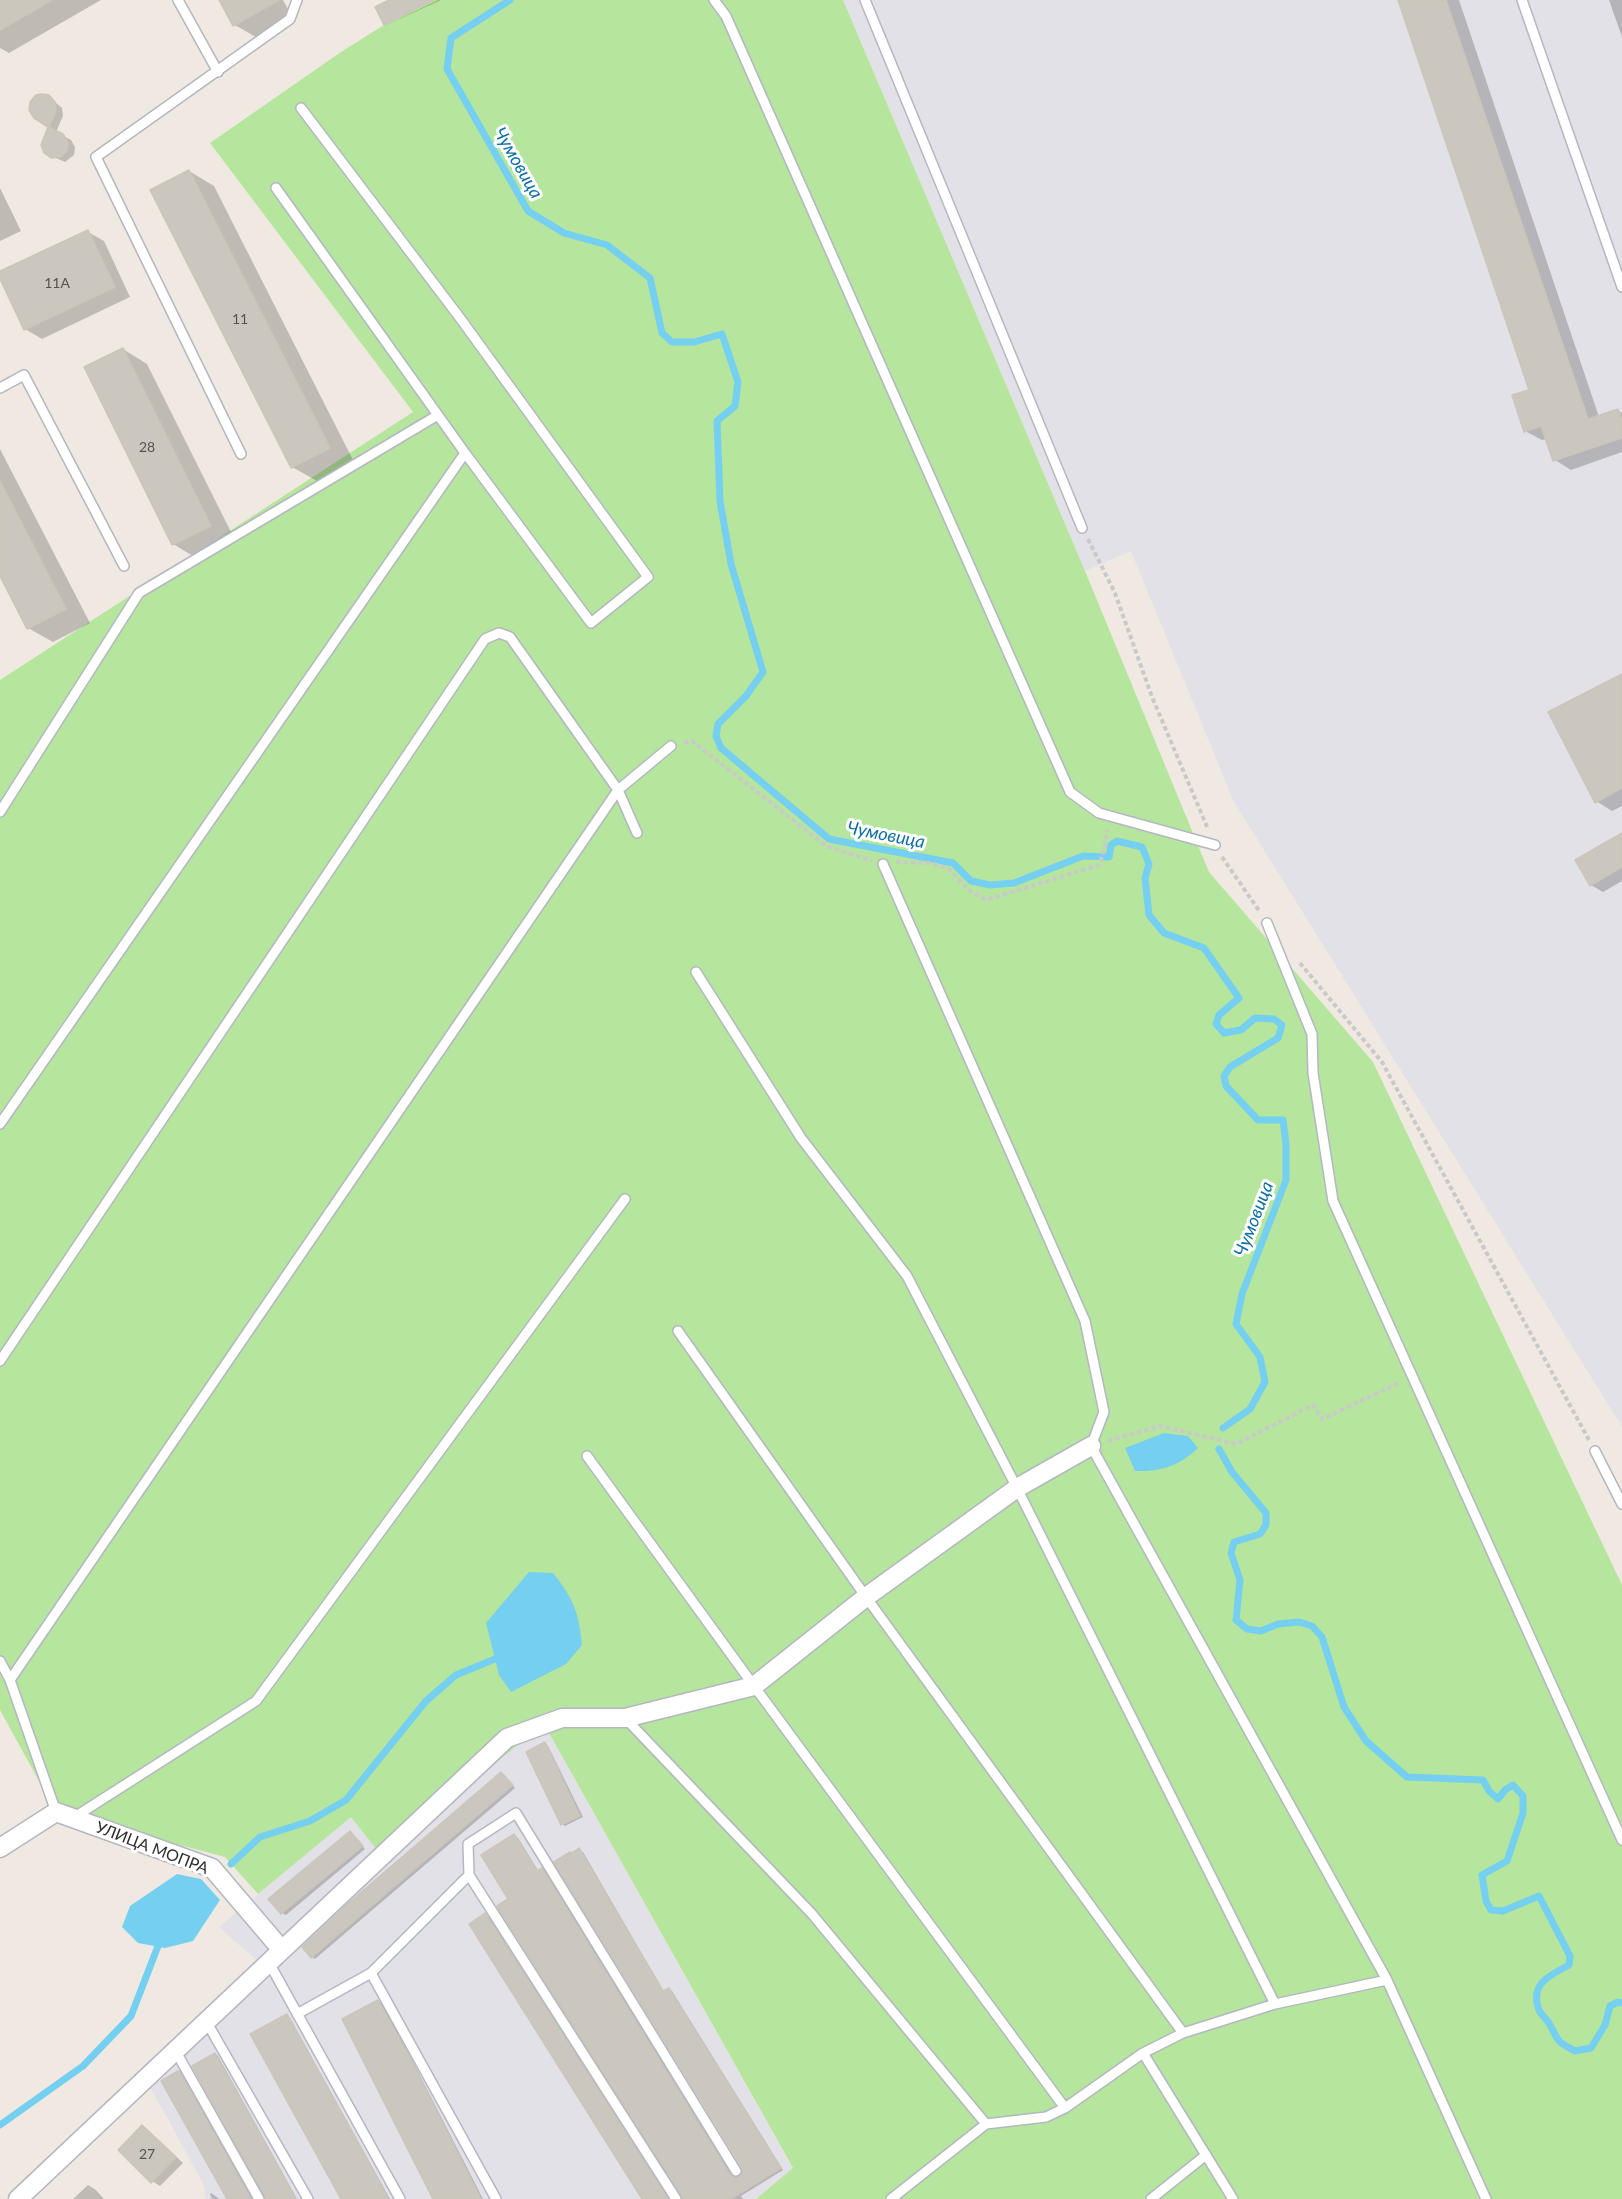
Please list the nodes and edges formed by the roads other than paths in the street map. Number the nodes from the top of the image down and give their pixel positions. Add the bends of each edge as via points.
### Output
1 (178, 0) edge
2 (297, 0) edge
3 (714, 0) edge
4 (865, 0) edge
5 (1522, 0) edge
6 (218, 72) junction
7 (301, 108) dead end
8 (276, 188) dead end
9 (1622, 287) edge
10 (0, 388) edge
11 (438, 415) junction
12 (465, 453) junction
13 (241, 454) dead end
14 (1083, 528) road end
15 (124, 566) dead end
16 (671, 746) road end
17 (618, 790) junction
18 (0, 812) edge
19 (637, 833) dead end
20 (1215, 845) road end
21 (883, 864) road end
22 (1267, 923) road end
23 (696, 972) dead end
24 (0, 1124) edge
25 (625, 1199) dead end
26 (678, 1331) dead end
27 (0, 1361) edge
28 (1091, 1446) junction
29 (1595, 1451) road end
30 (587, 1456) dead end
31 (1017, 1488) junction
32 (1622, 1504) edge
33 (866, 1597) junction
34 (0, 1660) edge
35 (10, 1680) junction
36 (754, 1686) junction
37 (625, 1718) junction
38 (64, 1815) junction
39 (1622, 1840) edge
40 (0, 1848) edge
41 (469, 1875) junction
42 (275, 1955) junction
43 (371, 1973) junction
44 (1387, 1980) junction
45 (1275, 2004) junction
46 (297, 2014) junction
47 (206, 2021) junction
48 (1183, 2033) junction
49 (175, 2050) junction
50 (1143, 2053) junction
51 (1065, 2108) junction
52 (986, 2124) junction
53 (1206, 2155) junction
54 (736, 2171) dead end
55 (18, 2199) edge
56 (259, 2199) edge
57 (308, 2199) edge
58 (400, 2199) edge
59 (496, 2199) edge
60 (676, 2199) edge
61 (891, 2199) edge
62 (1150, 2199) edge
63 (1233, 2199) edge
64 (1486, 2199) edge

1 - 6 lane
2 - 6 lane via 290,19
3 - 20 lane via 731,27 1070,792 1099,813
4 - 14 lane
5 - 9 lane
6 - 13 lane via 96,157
7 - 12 lane via 648,577 591,623
8 - 11 lane
10 - 15 lane via 24,375
11 - 12 lane
11 - 18 lane via 140,593
12 - 24 lane
16 - 17 lane
17 - 19 lane
17 - 27 lane via 510,637 499,633 485,639
17 - 35 lane
21 - 28 lane via 1085,1321 1104,1412
22 - 39 lane via 1312,1034 1313,1073 1333,1201
23 - 31 lane via 801,1138 908,1276
25 - 38 lane via 256,1701
26 - 33 lane
28 - 31 street
28 - 44 lane
29 - 32 lane
30 - 36 lane
31 - 33 street
31 - 45 lane
33 - 36 street
33 - 48 lane
34 - 35 lane
35 - 38 lane
36 - 37 street
36 - 51 lane
37 - 42 street via 562,1718 507,1738
37 - 52 lane via 812,1914
38 - 40 street
38 - 42 street, УЛИЦА МОПРА via 212,1868
41 - 43 lane
41 - 54 lane via 468,1844 516,1813
41 - 60 lane
42 - 46 lane
42 - 47 street
43 - 46 lane
43 - 59 lane
44 - 45 lane
44 - 64 lane
45 - 48 lane
46 - 58 lane
47 - 49 street
47 - 57 lane
48 - 50 lane
49 - 55 street
49 - 56 lane
50 - 51 lane
50 - 53 lane
51 - 52 lane via 1046,2117
52 - 61 lane
53 - 62 lane
53 - 63 lane

